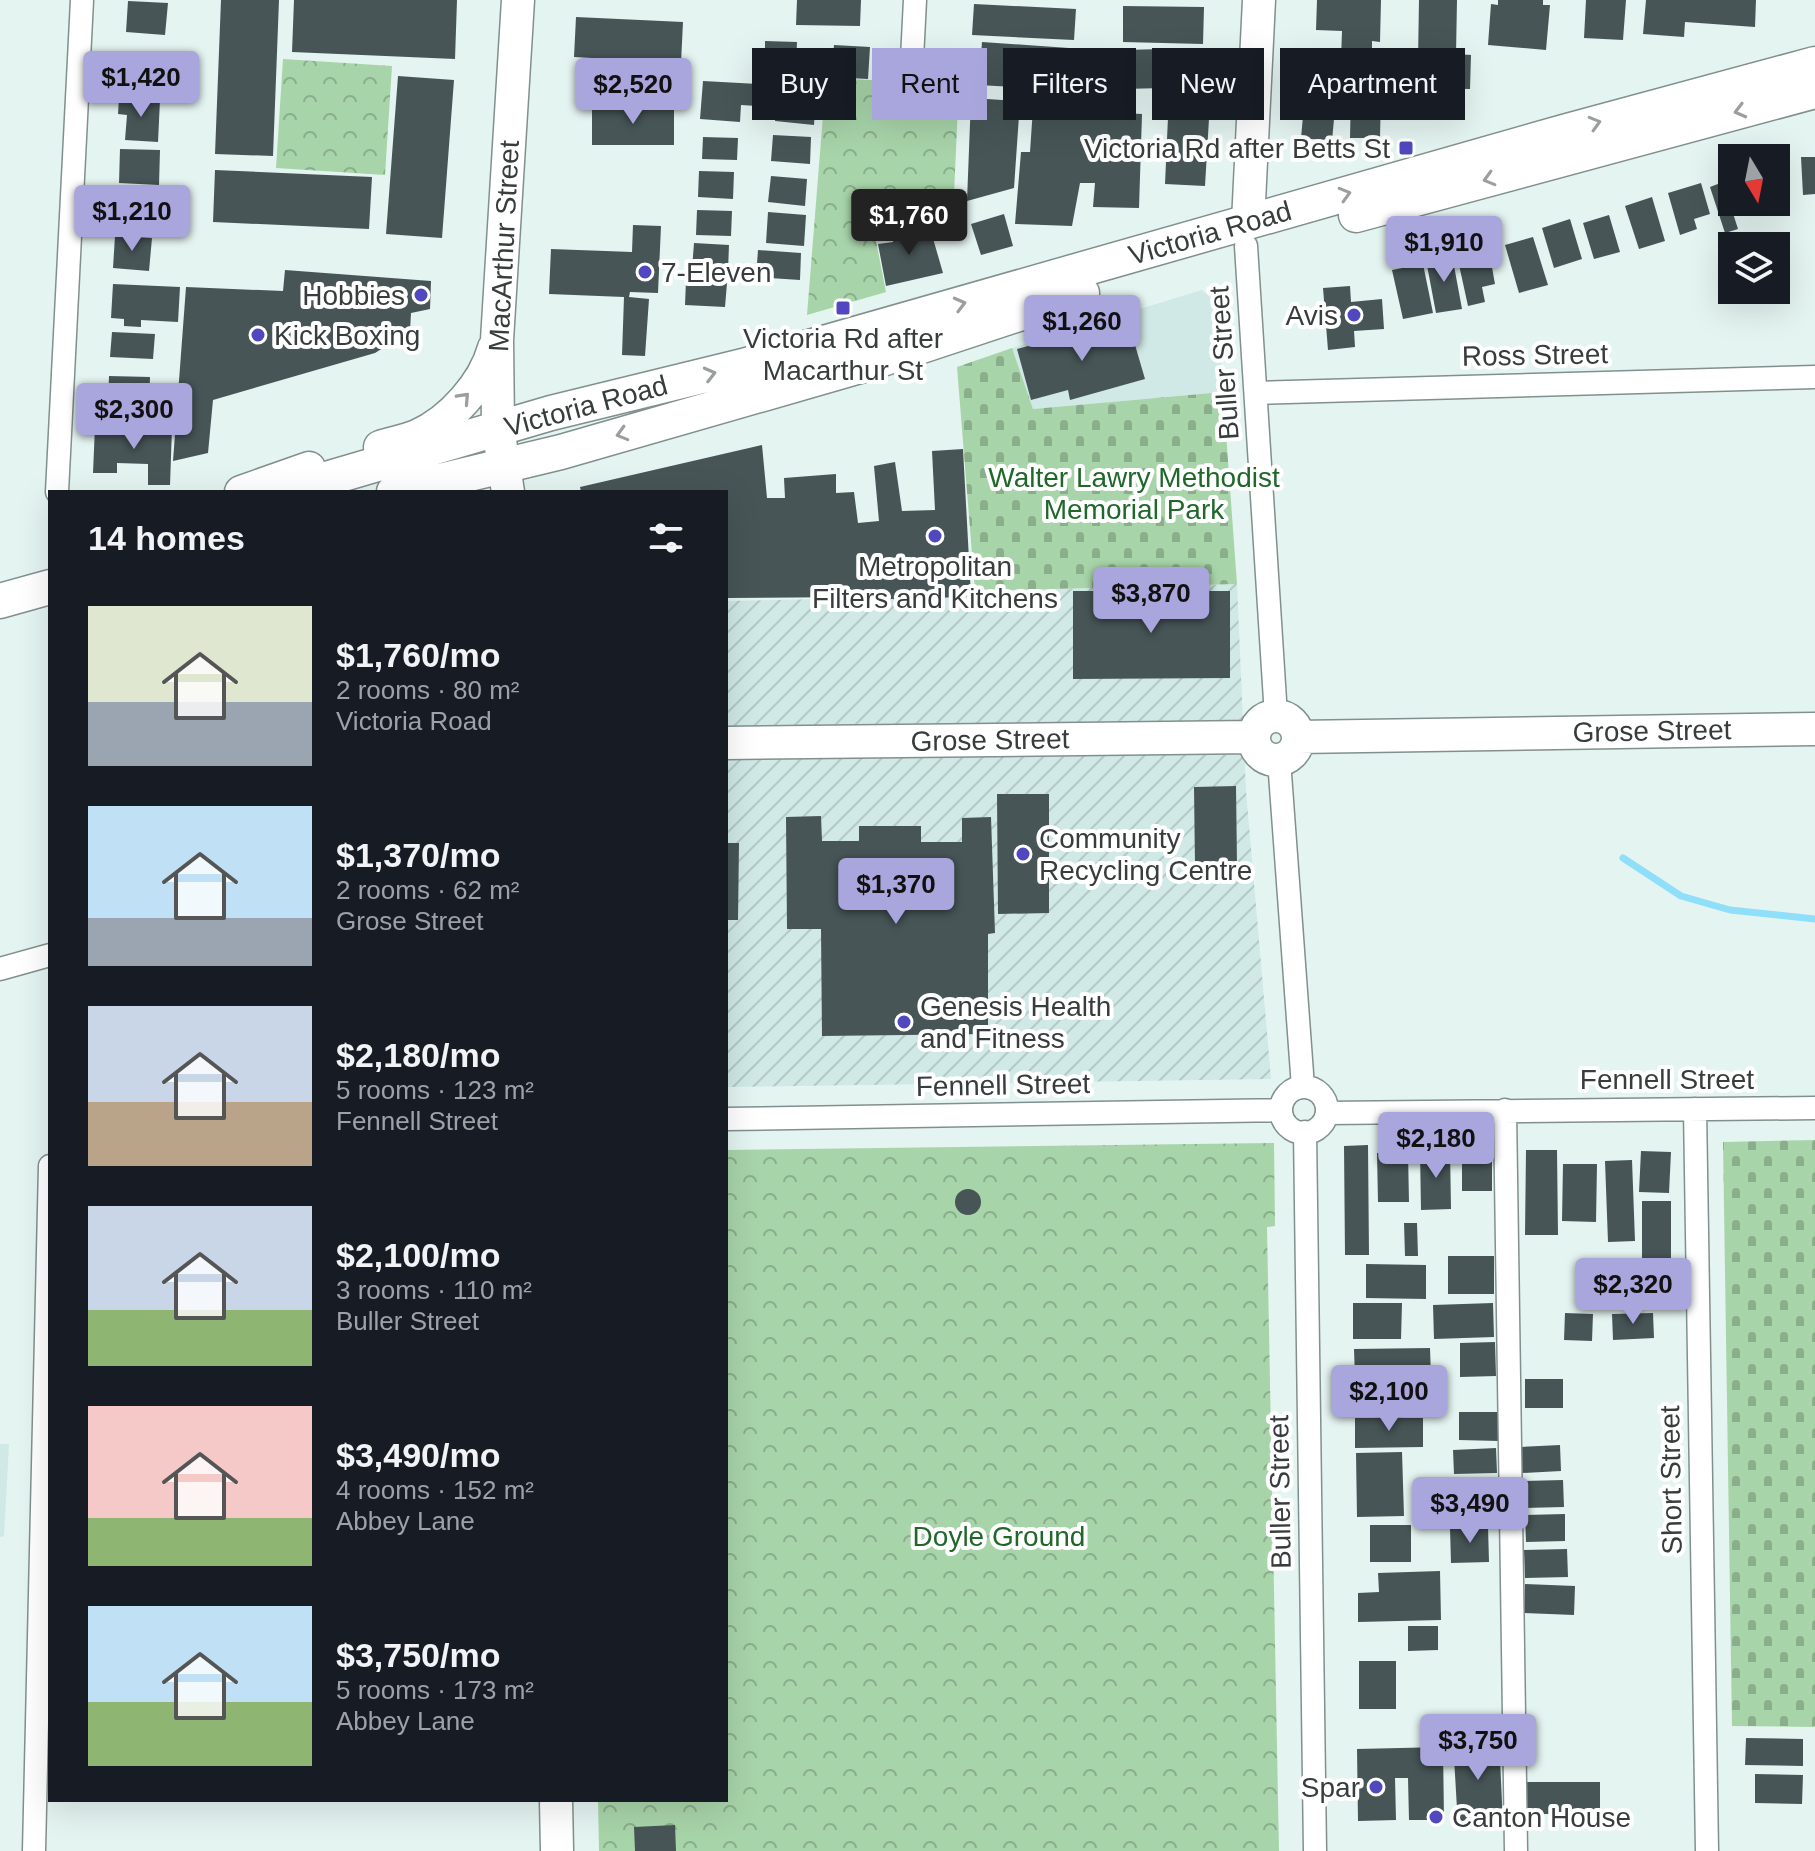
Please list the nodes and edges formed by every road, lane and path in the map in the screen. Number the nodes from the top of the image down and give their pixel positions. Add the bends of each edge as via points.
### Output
1 (82, 0) edge
2 (518, 0) edge
3 (915, 0) edge
4 (1259, 0) edge
5 (913, 48) edge
6 (1815, 64) edge
7 (1815, 91) edge
8 (1247, 234) junction
9 (497, 340) junction
10 (1815, 377) edge
11 (1256, 393) junction
12 (498, 428) junction
13 (506, 480) edge
14 (57, 490) edge
15 (245, 490) edge
16 (289, 490) edge
17 (413, 490) edge
18 (48, 565) edge
19 (0, 578) edge
20 (48, 588) edge
21 (0, 601) edge
22 (1815, 729) edge
23 (1277, 737) junction
24 (728, 743) edge
25 (48, 956) edge
26 (0, 969) edge
27 (1303, 1087) junction
28 (1815, 1108) edge
29 (1695, 1109) junction
30 (1281, 1110) junction
31 (1505, 1110) junction
32 (1327, 1113) junction
33 (728, 1119) edge
34 (1305, 1132) junction
35 (48, 1252) edge
36 (556, 1802) edge
37 (34, 1851) edge
38 (557, 1851) edge
39 (1315, 1851) edge
40 (1516, 1851) edge
41 (1707, 1851) edge

1 - 14 street
2 - 9 street, MacArthur Street
3 - 5 street
4 - 8 street
8 -> 6 main road, Victoria Road via 1567,131
7 -> 8 main road, Victoria Road
8 - 11 street, Buller Street
12 -> 8 main road, Victoria Road
8 -> 13 main road, Victoria Road
9 - 12 street, MacArthur Street
15 -> 9 street via 434,426 474,387
10 - 11 street, Ross Street
11 - 23 street, Buller Street
12 - 13 street, MacArthur Street
12 - 16 main road, Victoria Road
13 - 17 main road, Victoria Road
18 - 19 main road
20 - 21 main road
22 - 23 street, Grose Street
23 - 24 street, Grose Street
23 - 27 street, Buller Street
25 - 26 street
27 - 30 street via 1287,1093
27 - 32 street via 1321,1095
28 - 29 street, Fennell Street
29 - 31 street, Fennell Street
29 - 41 street, Short Street
30 - 33 street, Fennell Street
30 - 34 street via 1288,1127
31 - 32 street, Fennell Street
31 - 40 street
32 - 34 street via 1320,1126
34 - 39 street, Buller Street
35 - 37 street
36 - 38 street

